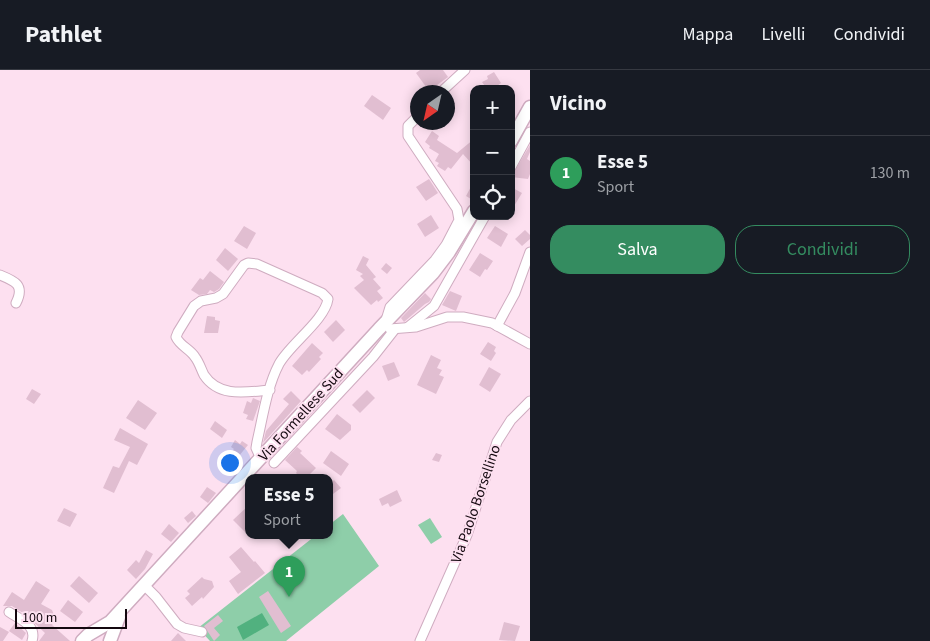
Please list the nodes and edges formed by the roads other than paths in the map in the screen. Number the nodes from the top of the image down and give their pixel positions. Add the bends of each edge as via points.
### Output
1 (465, 70) edge
2 (449, 85) edge
3 (530, 107) edge
4 (410, 124) edge
5 (530, 132) edge
6 (515, 135) edge
7 (515, 160) edge
8 (470, 217) edge
9 (483, 220) edge
10 (530, 252) edge
11 (0, 275) edge
12 (16, 303) dead end
13 (387, 326) junction
14 (497, 326) junction
15 (407, 328) junction
16 (530, 344) edge
17 (270, 390) junction
18 (530, 401) edge
19 (261, 459) junction
20 (274, 463) dead end
21 (247, 474) edge
22 (245, 476) edge
23 (144, 585) junction
24 (9, 612) dead end
25 (120, 612) junction
26 (202, 632) dead end
27 (87, 637) edge
28 (32, 641) edge
29 (108, 641) edge
30 (420, 641) edge

1 - 2 street
3 - 6 street
4 - 13 street via 408,136 457,209 459,220 435,260 390,307
5 - 7 street
8 - 13 street, Via Formellese Sud via 440,265
9 - 15 street via 434,306
10 - 14 street via 513,298
11 - 12 street via 18,286 20,294
13 - 15 street
13 - 19 street, Via Formellese Sud
13 - 20 street via 367,363
14 - 15 street via 481,320 453,317
14 - 16 street
17 - 17 street via 281,361 308,331 328,300 322,294 257,264 248,263 223,294 196,304 176,337 195,357 207,378 218,387 234,392
17 - 19 street via 257,442
18 - 30 street, Via Paolo Borsellino via 511,420 497,442 470,528
19 - 21 street, Via Formellese Sud
22 - 23 street, Via Formellese Sud
23 - 25 street, Via Formellese Sud
23 - 26 street via 177,624
24 - 28 street via 32,628
25 - 27 street, Via Formellese Sud
25 - 29 street, Via Formellese Sud
27 - 29 street via 102,635

